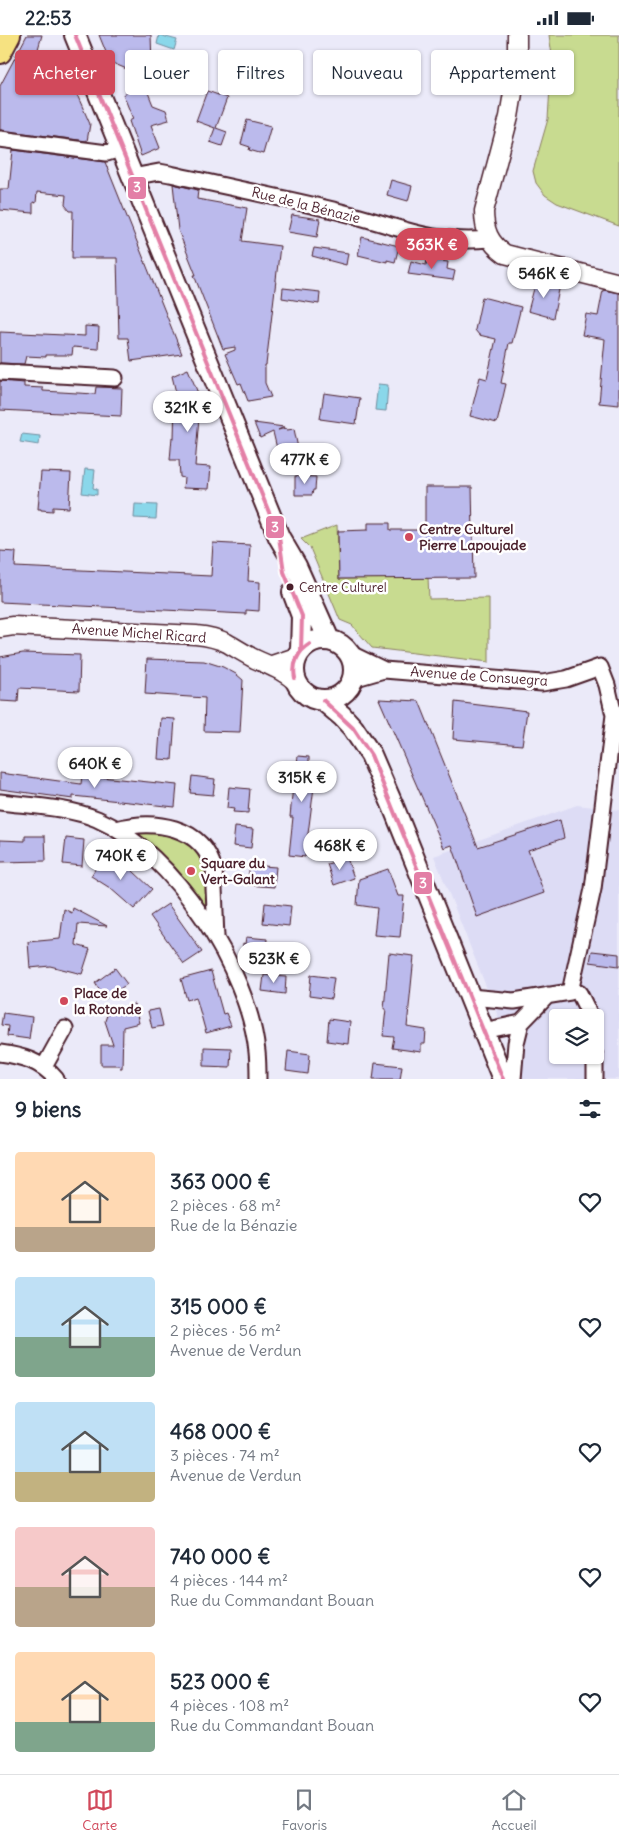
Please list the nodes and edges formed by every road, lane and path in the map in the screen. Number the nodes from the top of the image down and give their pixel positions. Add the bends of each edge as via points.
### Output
1 (9, 35) edge
2 (75, 35) edge
3 (517, 35) edge
4 (0, 52) edge
5 (0, 139) edge
6 (120, 149) junction
7 (132, 177) junction
8 (489, 239) junction
9 (619, 283) edge
10 (0, 372) edge
11 (115, 378) dead end
12 (279, 537) junction
13 (0, 628) edge
14 (329, 640) junction
15 (349, 653) junction
16 (299, 654) junction
17 (272, 665) junction
18 (384, 670) junction
19 (296, 682) junction
20 (350, 684) junction
21 (323, 700) junction
22 (366, 745) junction
23 (0, 802) edge
24 (116, 829) junction
25 (216, 937) junction
26 (579, 993) dead end
27 (548, 995) junction
28 (470, 997) junction
29 (587, 1009) edge
30 (522, 1023) junction
31 (65, 1029) dead end
32 (483, 1031) junction
33 (0, 1053) edge
34 (595, 1064) edge
35 (44, 1067) junction
36 (56, 1079) edge
37 (258, 1079) edge
38 (503, 1079) edge
39 (513, 1079) edge
40 (595, 1079) edge

1 - 4 main road
2 - 6 main road
3 - 8 street via 517,69 509,117 484,211 484,226
5 - 6 street via 107,153
6 - 7 main road
7 - 8 street, Rue de la Bénazie via 159,172 344,213 417,235 466,241
7 - 12 main road
8 - 9 street via 505,254
10 - 11 street
12 - 14 main road via 296,566
12 - 16 main road via 284,572 302,616
13 - 17 street, Avenue Michel Ricard via 196,635 226,642
14 - 15 main road via 337,642
14 - 16 main road via 309,644
15 - 18 street, Avenue de Consuegra
15 - 20 main road via 354,665
16 - 17 street
16 - 19 main road via 294,665
17 - 19 street, Avenue Michel Ricard
18 - 20 street, Avenue de Consuegra
18 - 27 street, Avenue de Consuegra via 542,683 566,679 600,667 614,715 593,889 570,992
19 - 21 main road via 307,695
20 - 21 main road via 336,697
20 - 22 main road via 352,709
21 - 22 main road via 342,716
22 - 28 main road
23 - 24 street via 68,811
24 - 25 street via 162,865 193,902
24 - 25 street via 132,824 174,827 199,843 214,871
25 - 37 street via 235,976 249,1017 257,1052
26 - 29 street
27 - 28 street via 514,1001
27 - 30 street
28 - 32 main road
30 - 32 street
30 - 39 street via 516,1043
31 - 35 street
32 - 38 main road
33 - 35 street via 32,1059
34 - 40 street
35 - 36 street

